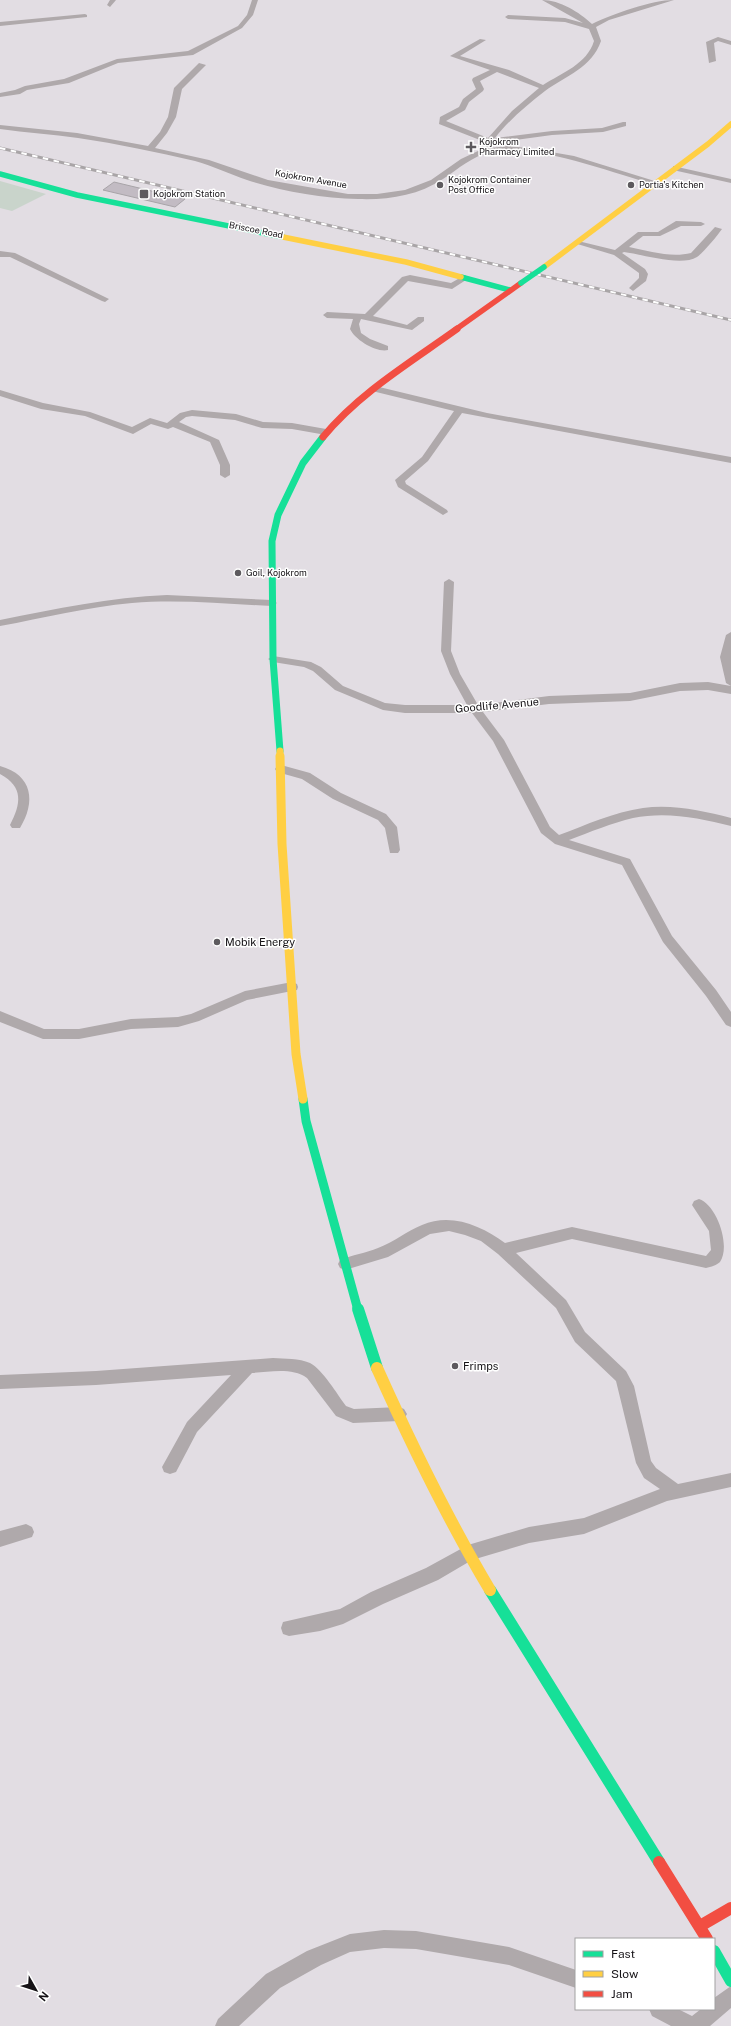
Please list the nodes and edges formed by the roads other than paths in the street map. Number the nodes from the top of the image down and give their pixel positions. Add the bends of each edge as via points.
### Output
1 (255, 0) edge
2 (545, 0) edge
3 (670, 0) edge
4 (85, 16) dead end
5 (508, 17) dead end
6 (0, 24) edge
7 (591, 27) junction
8 (482, 40) dead end
9 (731, 43) edge
10 (712, 61) dead end
11 (202, 65) dead end
12 (497, 69) junction
13 (544, 88) junction
14 (0, 95) edge
15 (623, 124) dead end
16 (731, 124) edge
17 (0, 127) edge
18 (489, 141) junction
19 (150, 149) junction
20 (490, 150) junction
21 (676, 168) junction
22 (0, 174) edge
23 (731, 181) edge
24 (657, 183) junction
25 (701, 224) dead end
26 (718, 229) dead end
27 (578, 243) junction
28 (619, 251) junction
29 (0, 254) edge
30 (465, 278) junction
31 (633, 288) dead end
32 (510, 290) junction
33 (105, 299) dead end
34 (327, 315) dead end
35 (363, 317) junction
36 (421, 319) dead end
37 (385, 348) dead end
38 (375, 389) junction
39 (0, 393) edge
40 (459, 410) junction
41 (173, 423) junction
42 (326, 432) junction
43 (731, 460) edge
44 (225, 475) dead end
45 (443, 512) dead end
46 (449, 582) dead end
47 (272, 603) junction
48 (0, 623) edge
49 (731, 635) edge
50 (273, 659) junction
51 (731, 683) edge
52 (731, 690) edge
53 (474, 709) junction
54 (281, 769) junction
55 (0, 770) edge
56 (731, 822) edge
57 (16, 825) dead end
58 (557, 840) junction
59 (394, 850) dead end
60 (292, 986) junction
61 (0, 1016) edge
62 (731, 1022) edge
63 (699, 1205) dead end
64 (503, 1250) junction
65 (345, 1264) junction
66 (248, 1367) junction
67 (0, 1382) edge
68 (399, 1414) junction
69 (170, 1467) dead end
70 (731, 1480) edge
71 (675, 1491) junction
72 (26, 1532) dead end
73 (0, 1539) edge
74 (468, 1553) junction
75 (289, 1628) dead end
76 (731, 1908) edge
77 (700, 1926) junction
78 (706, 1938) edge
79 (715, 1953) edge
80 (575, 1979) edge
81 (731, 1981) edge
82 (731, 1996) edge
83 (715, 2009) edge
84 (661, 2010) edge
85 (714, 2010) edge
86 (225, 2026) edge
87 (691, 2026) edge
88 (695, 2026) edge

1 - 14 street via 250,15 240,27 190,53 117,61 66,81
2 - 7 street via 576,15
3 - 7 street via 614,17
4 - 6 street
5 - 7 street via 565,20
7 - 13 street via 598,38 598,43 588,57 575,69
8 - 12 street via 454,56
9 - 10 street via 718,39 710,42
11 - 19 street via 178,88 172,116
12 - 13 street
12 - 18 street via 476,80 480,89 462,108 442,120
13 - 18 street via 502,124
15 - 18 street via 604,130
16 - 21 main road
17 - 19 street, Kojokrom Avenue via 88,137
18 - 20 street
19 - 20 street, Kojokrom Avenue via 209,163 258,180 336,195 362,196 415,190 426,186 463,160
20 - 24 street, Kojokrom Avenue via 511,149 557,156
21 - 23 street
21 - 24 main road
22 - 30 main road, Briscoe Road via 77,195 348,249
24 - 27 main road
25 - 28 street via 679,223 662,233 641,234
26 - 28 street via 694,255 689,257
27 - 28 street
27 - 32 main road, bridge
28 - 31 street via 644,274 643,279
29 - 33 street via 12,255
30 - 32 main road, Briscoe Road
30 - 35 street via 452,286 405,279
32 - 38 main road
34 - 35 street
35 - 36 street via 409,328
35 - 37 street via 354,326 355,331 360,338
38 - 40 street
38 - 42 main road
39 - 41 street via 41,406 87,414 132,431 150,421 166,426
40 - 43 street
40 - 45 street via 425,459 400,480 401,485
41 - 42 street via 183,415 192,413 236,417 262,425 292,426
41 - 44 street via 214,440 225,465
42 - 47 main road via 303,463 278,516 272,541
46 - 53 street via 446,651
47 - 48 street via 132,600
47 - 50 main road
49 - 51 street via 724,657
50 - 53 street, Goodlife Avenue via 307,664 339,688 383,706 405,709
50 - 54 main road
52 - 53 street, Goodlife Avenue via 708,686 680,686 630,697 549,700
53 - 58 street via 498,740 545,830
54 - 59 street via 306,776 337,796 382,817 391,827
54 - 60 main road via 282,844
55 - 57 street via 16,780 24,792 24,806
56 - 58 street via 688,813 634,814
58 - 62 street via 626,862 667,939
60 - 61 street via 245,996 194,1018 178,1022 131,1024 79,1034 43,1034
60 - 65 main road via 296,1054 306,1121
63 - 64 street via 719,1237 717,1255 706,1262 572,1233
64 - 65 street via 486,1237 449,1225 427,1229 383,1253
64 - 71 street via 561,1304 580,1336 621,1376 626,1386 644,1463 650,1473
65 - 68 main road via 380,1376
66 - 67 street
66 - 68 street via 297,1366 312,1373 346,1414
66 - 69 street via 192,1427
68 - 74 main road via 411,1444
70 - 71 street
71 - 74 street via 584,1526 529,1535
72 - 73 street
74 - 75 street via 432,1574 343,1616
74 - 77 main road
76 - 77 main road
77 - 78 main road
79 - 81 main road
80 - 86 street via 509,1956 416,1940 384,1939 350,1943 314,1958 273,1981
82 - 83 street
84 - 87 street
85 - 88 street

